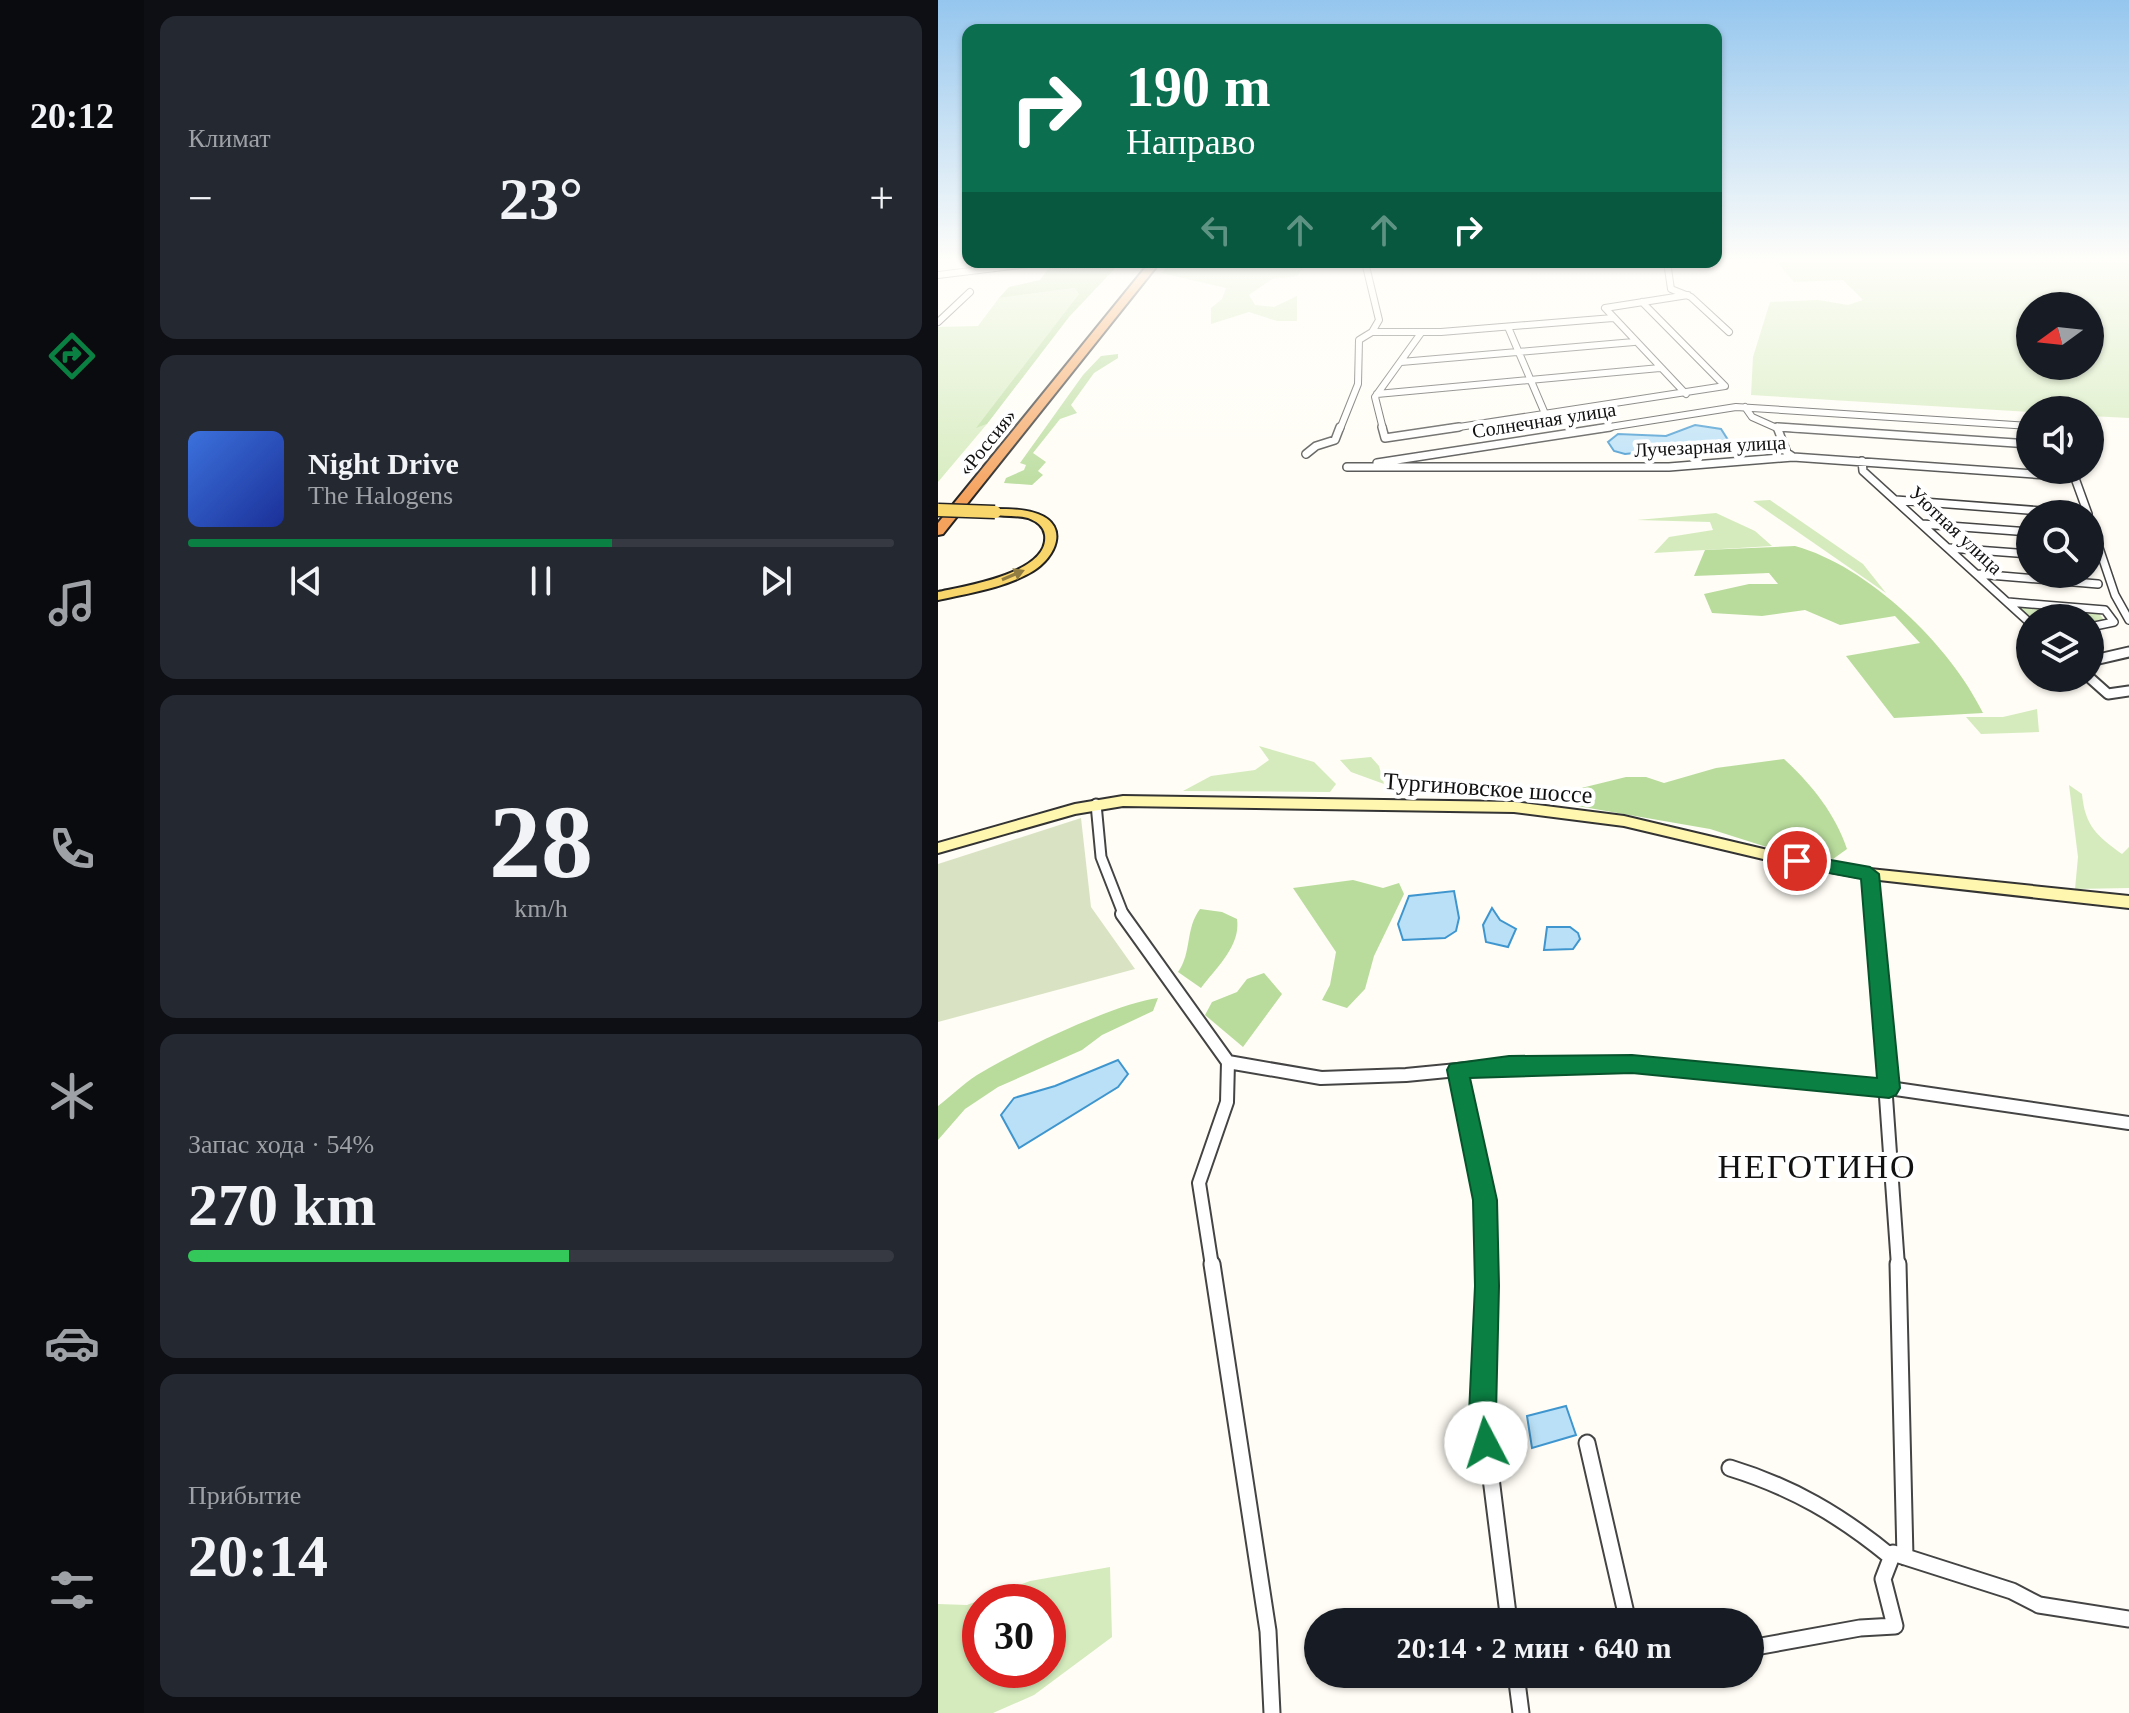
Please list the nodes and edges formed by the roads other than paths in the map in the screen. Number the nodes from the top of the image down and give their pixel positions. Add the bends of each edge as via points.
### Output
1 (1080, 340) edge
2 (1092, 340) edge
3 (1359, 340) edge
4 (1416, 340) edge
5 (1514, 340) edge
6 (1680, 340) edge
7 (1634, 342) joint
8 (1519, 352) junction
9 (1401, 362) junction
10 (1660, 368) junction
11 (1531, 380) junction
12 (1377, 394) junction
13 (1686, 394) junction
14 (1745, 407) junction
15 (1546, 416) junction
16 (2016, 425) edge
17 (1778, 427) junction
18 (2016, 443) edge
19 (1306, 454) dead end
20 (1793, 457) junction
21 (1862, 461) junction
22 (1347, 467) joint
23 (2016, 470) edge
24 (1896, 500) junction
25 (2016, 509) edge
26 (938, 512) edge
27 (1922, 524) junction
28 (938, 531) edge
29 (2016, 531) edge
30 (1949, 548) junction
31 (2016, 553) edge
32 (2104, 562) edge
33 (1977, 574) junction
34 (2016, 577) edge
35 (938, 596) edge
36 (2008, 602) junction
37 (2032, 604) edge
38 (2016, 610) edge
39 (2104, 610) edge
40 (2129, 620) edge
41 (2104, 624) edge
42 (2129, 652) edge
43 (2104, 658) edge
44 (2104, 690) edge
45 (2129, 691) edge
46 (1096, 804) junction
47 (938, 848) edge
48 (1870, 874) junction
49 (2129, 902) edge
50 (1228, 1062) junction
51 (1458, 1070) junction
52 (1889, 1088) junction
53 (2129, 1123) edge
54 (1587, 1443) dead end
55 (1730, 1468) dead end
56 (1898, 1556) junction
57 (1507, 1608) edge
58 (1625, 1608) edge
59 (2129, 1619) edge
60 (1764, 1645) edge
61 (1518, 1688) edge
62 (1272, 1713) edge
63 (1521, 1713) edge

1 - 26 highway, «Россия»
2 - 28 highway, «Россия»
3 - 19 street via 1358,384 1335,440
4 - 9 street
5 - 8 street
6 - 13 street via 1725,386
7 - 8 street
7 - 10 street
8 - 9 street
8 - 11 street
9 - 12 street
10 - 11 street
10 - 13 street
11 - 12 street
11 - 15 street
12 - 15 street via 1383,436 1394,438
13 - 15 street
14 - 16 street, Солнечная улица
14 - 17 street via 1752,417
14 - 22 street, Солнечная улица
17 - 18 street
17 - 20 street
20 - 21 street, Лучезарная улица
20 - 22 street, Лучезарная улица via 1669,467
21 - 23 street, Лучезарная улица
21 - 24 street, Уютная улица via 1863,471
24 - 25 street
24 - 27 street, Уютная улица
35 -> 26 main road, bridge via 1032,566 1049,550 1052,537 1044,523 1029,515
27 - 29 street
27 - 30 street, Уютная улица
30 - 31 street
30 - 33 street, Уютная улица
32 - 40 street
33 - 34 street
33 - 36 street, Уютная улица
36 - 37 street
36 - 38 street, Уютная улица
39 - 41 street via 2114,622
42 - 43 street
44 - 45 street
46 - 47 main road, Тургиновское шоссе
46 - 48 main road, Тургиновское шоссе via 1136,800 1514,807 1624,821
46 - 50 street via 1101,857 1118,908
48 - 49 main road, Тургиновское шоссе
48 - 52 street
50 - 51 street via 1321,1078
50 - 62 street via 1227,1102 1199,1183 1268,1631
51 - 52 street via 1632,1064
51 - 57 street via 1485,1200 1483,1414
52 - 53 street
52 - 56 street via 1904,1427
54 - 58 street
55 - 56 street via 1783,1483 1834,1510
56 - 59 street via 2012,1591 2039,1605
56 - 60 street via 1881,1579 1895,1626
61 - 63 street

